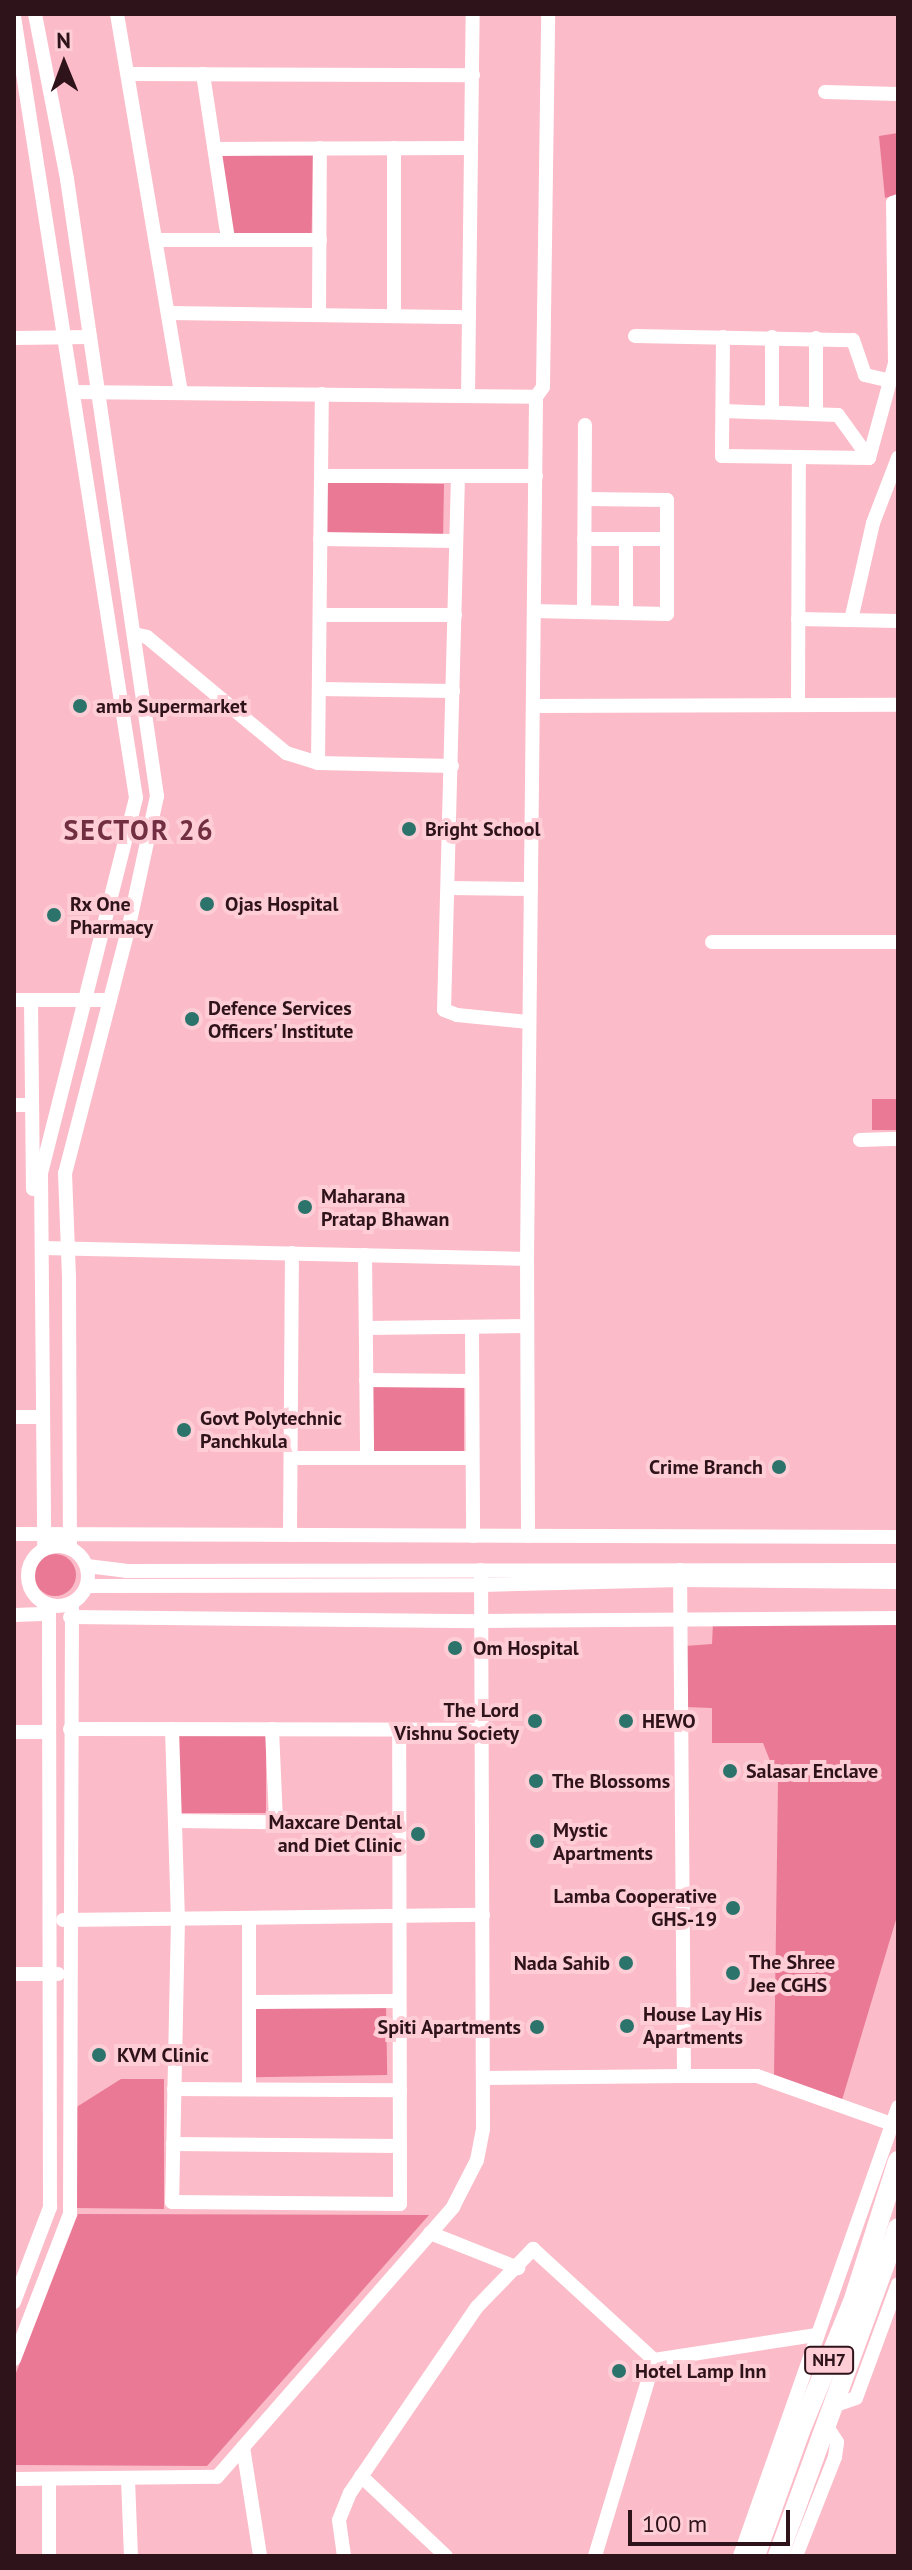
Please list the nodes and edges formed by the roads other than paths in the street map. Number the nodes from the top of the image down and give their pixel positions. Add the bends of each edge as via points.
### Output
1 (35, 14) edge
2 (117, 14) edge
3 (473, 14) edge
4 (548, 14) edge
5 (14, 16) edge
6 (129, 74) junction
7 (203, 74) junction
8 (473, 75) junction
9 (825, 92) dead end
10 (898, 94) edge
11 (320, 148) junction
12 (394, 148) junction
13 (471, 148) junction
14 (216, 149) junction
15 (898, 201) edge
16 (158, 240) junction
17 (228, 240) junction
18 (320, 240) junction
19 (169, 313) junction
20 (319, 315) junction
21 (394, 316) junction
22 (469, 317) junction
23 (635, 336) dead end
24 (90, 337) junction
25 (723, 337) junction
26 (772, 337) junction
27 (14, 338) edge
28 (65, 338) junction
29 (816, 338) junction
30 (896, 364) edge
31 (890, 381) junction
32 (74, 392) junction
33 (98, 392) junction
34 (181, 393) junction
35 (322, 394) junction
36 (468, 396) junction
37 (536, 397) junction
38 (723, 411) junction
39 (772, 412) junction
40 (816, 412) junction
41 (585, 425) dead end
42 (799, 457) junction
43 (869, 458) junction
44 (898, 458) edge
45 (321, 476) junction
46 (458, 476) junction
47 (536, 476) junction
48 (585, 499) junction
49 (320, 539) junction
50 (584, 539) junction
51 (626, 539) junction
52 (667, 539) junction
53 (456, 541) junction
54 (534, 611) junction
55 (584, 612) junction
56 (626, 613) junction
57 (320, 615) junction
58 (455, 615) junction
59 (798, 619) junction
60 (851, 620) junction
61 (898, 621) edge
62 (134, 634) junction
63 (319, 689) junction
64 (453, 691) junction
65 (798, 705) junction
66 (898, 705) edge
67 (533, 706) junction
68 (318, 763) junction
69 (452, 766) junction
70 (449, 888) junction
71 (531, 889) junction
72 (712, 942) dead end
73 (898, 942) edge
74 (14, 1000) edge
75 (31, 1000) junction
76 (110, 1000) junction
77 (85, 1001) junction
78 (529, 1022) junction
79 (14, 1105) edge
80 (32, 1105) junction
81 (898, 1139) edge
82 (860, 1140) dead end
83 (42, 1211) junction
84 (42, 1248) junction
85 (68, 1248) junction
86 (292, 1253) junction
87 (365, 1255) junction
88 (527, 1259) junction
89 (527, 1326) junction
90 (472, 1327) junction
91 (366, 1328) junction
92 (366, 1380) junction
93 (472, 1381) junction
94 (14, 1417) edge
95 (43, 1417) junction
96 (291, 1458) junction
97 (367, 1458) junction
98 (472, 1458) junction
99 (14, 1534) edge
100 (290, 1535) junction
101 (473, 1536) junction
102 (528, 1536) junction
103 (898, 1537) edge
104 (70, 1541) junction
105 (44, 1542) junction
106 (87, 1566) junction
107 (21, 1567) edge
108 (898, 1570) edge
109 (680, 1575) junction
110 (481, 1577) junction
111 (898, 1582) edge
112 (21, 1585) edge
113 (87, 1586) junction
114 (49, 1610) junction
115 (71, 1610) junction
116 (14, 1615) edge
117 (898, 1618) edge
118 (681, 1619) junction
119 (481, 1621) junction
120 (70, 1729) junction
121 (172, 1729) junction
122 (272, 1729) junction
123 (399, 1730) junction
124 (483, 1730) junction
125 (14, 1732) edge
126 (49, 1732) junction
127 (176, 1821) junction
128 (276, 1822) junction
129 (399, 1824) junction
130 (483, 1915) junction
131 (399, 1916) junction
132 (249, 1918) junction
133 (178, 1919) junction
134 (49, 1920) junction
135 (70, 1920) junction
136 (14, 1974) edge
137 (49, 1974) junction
138 (70, 1974) junction
139 (399, 2001) junction
140 (249, 2002) junction
141 (684, 2076) junction
142 (483, 2078) junction
143 (174, 2089) junction
144 (249, 2089) junction
145 (400, 2090) junction
146 (898, 2107) edge
147 (892, 2124) junction
148 (173, 2144) junction
149 (400, 2146) junction
150 (898, 2161) edge
151 (898, 2228) edge
152 (430, 2233) junction
153 (518, 2268) junction
154 (898, 2284) edge
155 (14, 2302) edge
156 (19, 2332) edge
157 (815, 2335) junction
158 (14, 2359) edge
159 (654, 2360) junction
160 (830, 2415) junction
161 (243, 2447) junction
162 (361, 2476) junction
163 (14, 2479) edge
164 (128, 2479) junction
165 (49, 2481) junction
166 (49, 2556) edge
167 (131, 2556) edge
168 (260, 2556) edge
169 (344, 2556) edge
170 (446, 2556) edge
171 (595, 2556) edge
172 (740, 2556) edge
173 (755, 2556) edge
174 (778, 2556) edge
175 (796, 2556) edge

1 - 24 street
2 - 6 street
3 - 8 street
4 - 37 street via 543,387
5 - 28 street
6 - 7 street
6 - 16 street
7 - 8 street
7 - 14 street
8 - 13 street
9 - 10 street
11 - 12 street
11 - 14 street
11 - 18 street
12 - 13 street
12 - 21 street
13 - 22 street
14 - 17 street
15 - 30 street via 893,203
16 - 17 street
16 - 19 street
17 - 18 street
18 - 20 street
19 - 20 street
19 - 34 street
20 - 21 street
21 - 22 street
22 - 36 street
23 - 25 street
24 - 28 street
24 - 33 street
25 - 26 street
25 - 38 street
26 - 29 street
26 - 39 street
27 - 28 street
28 - 32 street
29 - 31 street via 853,340 865,375
29 - 40 street
30 - 31 street
31 - 43 street
32 - 33 street
32 - 77 street via 136,798
33 - 34 street
33 - 62 street
34 - 35 street
35 - 36 street
35 - 45 street
36 - 37 street
37 - 47 street
38 - 39 street
38 - 42 street via 722,456
39 - 40 street
40 - 43 street via 838,415
41 - 48 street
42 - 43 street
42 - 59 street
44 - 60 street via 873,523
45 - 46 street
45 - 49 street
46 - 47 street
46 - 53 street
47 - 54 street
48 - 50 street
48 - 52 street via 667,500
49 - 53 street
49 - 57 street
50 - 51 street
50 - 55 street
51 - 52 street
51 - 56 street
52 - 56 street via 667,614
53 - 58 street
54 - 55 street
54 - 67 street
55 - 56 street
57 - 58 street
57 - 63 street
58 - 64 street
59 - 60 street
59 - 65 street
60 - 61 street
62 - 68 street via 147,637 286,753
62 - 76 street via 157,796
63 - 64 street
63 - 68 street
64 - 69 street
65 - 66 street
65 - 67 street
67 - 71 street
68 - 69 street
69 - 70 street
70 - 71 street
70 - 78 street via 444,894 444,1010
71 - 78 street
72 - 73 street
74 - 75 street
75 - 77 street
75 - 80 street
76 - 77 street
76 - 85 street via 65,1173
77 - 83 street via 41,1174
78 - 88 street
79 - 80 street
80 - 83 street via 32,1187
81 - 82 street
83 - 84 street
84 - 85 street
84 - 95 street
85 - 86 street
85 - 104 street
86 - 87 street
86 - 96 street
87 - 88 street
87 - 91 street
88 - 89 street
89 - 90 street
89 - 102 street
90 - 91 street
90 - 93 street
91 - 92 street
92 - 93 street
92 - 97 street
93 - 98 street
94 - 95 street
95 - 105 street
96 - 97 street
96 - 100 street
97 - 98 street
98 - 101 street
99 - 105 street
100 - 101 street
100 - 104 street
101 - 102 street
102 - 103 street
104 - 105 street
104 - 106 street
105 - 107 street
106 - 110 street
106 - 113 street
107 - 112 street
108 - 109 street
109 - 110 street
109 - 111 street
109 - 118 street
110 - 113 street
110 - 119 street
112 - 114 street
113 - 115 street
114 - 115 street
114 - 116 street
114 - 126 street
115 - 119 street
115 - 120 street
117 - 118 street
118 - 119 street
118 - 141 street
119 - 124 street
120 - 121 street
120 - 135 street
121 - 122 street
121 - 127 street
122 - 123 street
122 - 128 street
123 - 124 street
123 - 129 street
124 - 130 street
125 - 126 street
126 - 134 street
127 - 128 street
127 - 133 street
128 - 129 street
129 - 131 street
130 - 131 street
130 - 142 street
131 - 132 street
131 - 139 street
132 - 133 street
132 - 140 street
133 - 135 street
133 - 143 street
134 - 135 street
134 - 137 street
135 - 138 street
136 - 137 street
137 - 138 street
137 - 155 street via 50,2207
138 - 156 street via 70,2214
139 - 140 street
139 - 145 street
140 - 144 street
141 - 142 street
141 - 147 street via 757,2076
142 - 152 street via 477,2160 453,2207
143 - 144 street
143 - 148 street
144 - 145 street
145 - 149 street
146 - 147 street
147 - 157 street
148 - 149 street
148 - 149 street via 172,2202 400,2204
150 - 173 highway, NH7 via 853,2302
151 - 160 highway, NH7
152 - 153 street
152 - 161 street
153 - 159 street via 533,2249
153 - 162 street via 477,2307
154 - 160 street via 856,2398
156 - 158 street
157 - 159 street
157 - 172 street
159 - 171 street
160 - 174 highway, NH7
160 - 175 street via 835,2457
161 - 164 street via 217,2477
161 - 168 street
162 - 169 street via 339,2520
162 - 170 street
163 - 165 street
164 - 165 street
164 - 167 street
165 - 166 street

